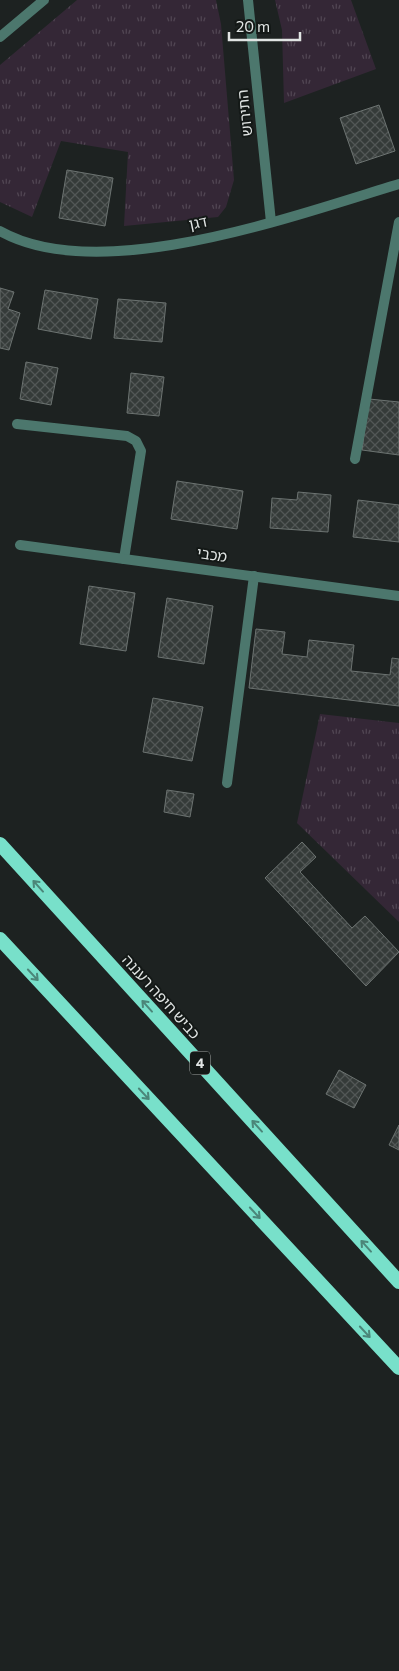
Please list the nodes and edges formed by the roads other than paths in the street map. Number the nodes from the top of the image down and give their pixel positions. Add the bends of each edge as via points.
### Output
1 (44, 0) edge
2 (248, 0) edge
3 (0, 36) edge
4 (399, 184) edge
5 (271, 222) junction
6 (399, 222) edge
7 (0, 231) edge
8 (17, 424) dead end
9 (355, 459) dead end
10 (20, 545) dead end
11 (124, 559) junction
12 (254, 576) junction
13 (399, 596) edge
14 (227, 783) dead end
15 (0, 844) edge
16 (0, 939) edge
17 (399, 1282) edge
18 (399, 1368) edge

1 - 3 street
2 - 5 street, התירוש
4 - 5 street, דגן
5 - 7 street, דגן via 124,252 75,252 12,238
6 - 9 street
8 - 11 street via 127,436 136,441 141,452
10 - 11 street, מכבי
11 - 12 street, מכבי
12 - 13 street, מכבי
12 - 14 street
17 -> 15 highway, כביש חיפה רעננה / 4
16 -> 18 highway

